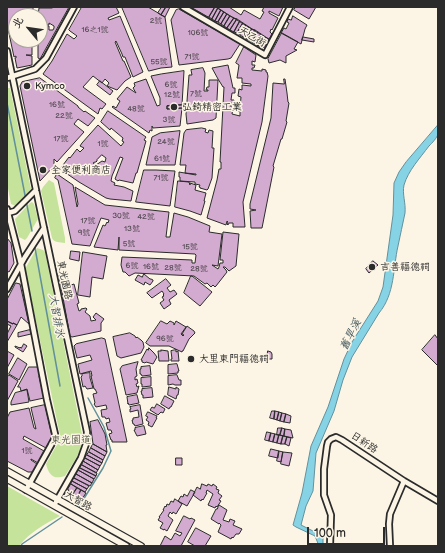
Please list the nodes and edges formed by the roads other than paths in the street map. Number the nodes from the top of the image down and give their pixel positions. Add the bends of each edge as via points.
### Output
1 (74, 7) edge
2 (183, 7) edge
3 (290, 7) edge
4 (7, 51) edge
5 (10, 78) edge
6 (36, 190) junction
7 (7, 212) edge
8 (44, 228) junction
9 (7, 231) edge
10 (14, 235) junction
11 (21, 264) junction
12 (7, 289) edge
13 (7, 471) edge
14 (7, 479) edge
15 (404, 481) junction
16 (30, 484) junction
17 (26, 490) junction
18 (58, 499) junction
19 (438, 501) edge
20 (54, 506) junction
21 (126, 546) edge
22 (141, 546) edge
23 (330, 546) edge
24 (390, 546) edge

1 - 5 street via 46,58 35,69
2 - 3 street, 天乙街 via 266,55
4 - 5 street, 東光園路
5 - 6 street, 東光園路
6 - 7 street via 15,211
6 - 8 street, 東光園路
7 - 10 street
8 - 11 street
8 - 18 street, 東光園路 via 87,432 81,458
9 - 10 street
10 - 11 street
11 - 12 street
11 - 16 street via 55,434
13 - 16 street, 大智路
14 - 17 street, 大智路
15 - 19 street, 日新路
15 - 23 street, 日新路 via 342,440 336,437 331,439 325,453 324,495 331,515
15 - 24 street via 390,514
16 - 17 street
16 - 18 street, 大智路
17 - 20 street, 大智路
18 - 20 street, 東光園路
18 - 22 street, 大智路
20 - 21 street, 大智路

